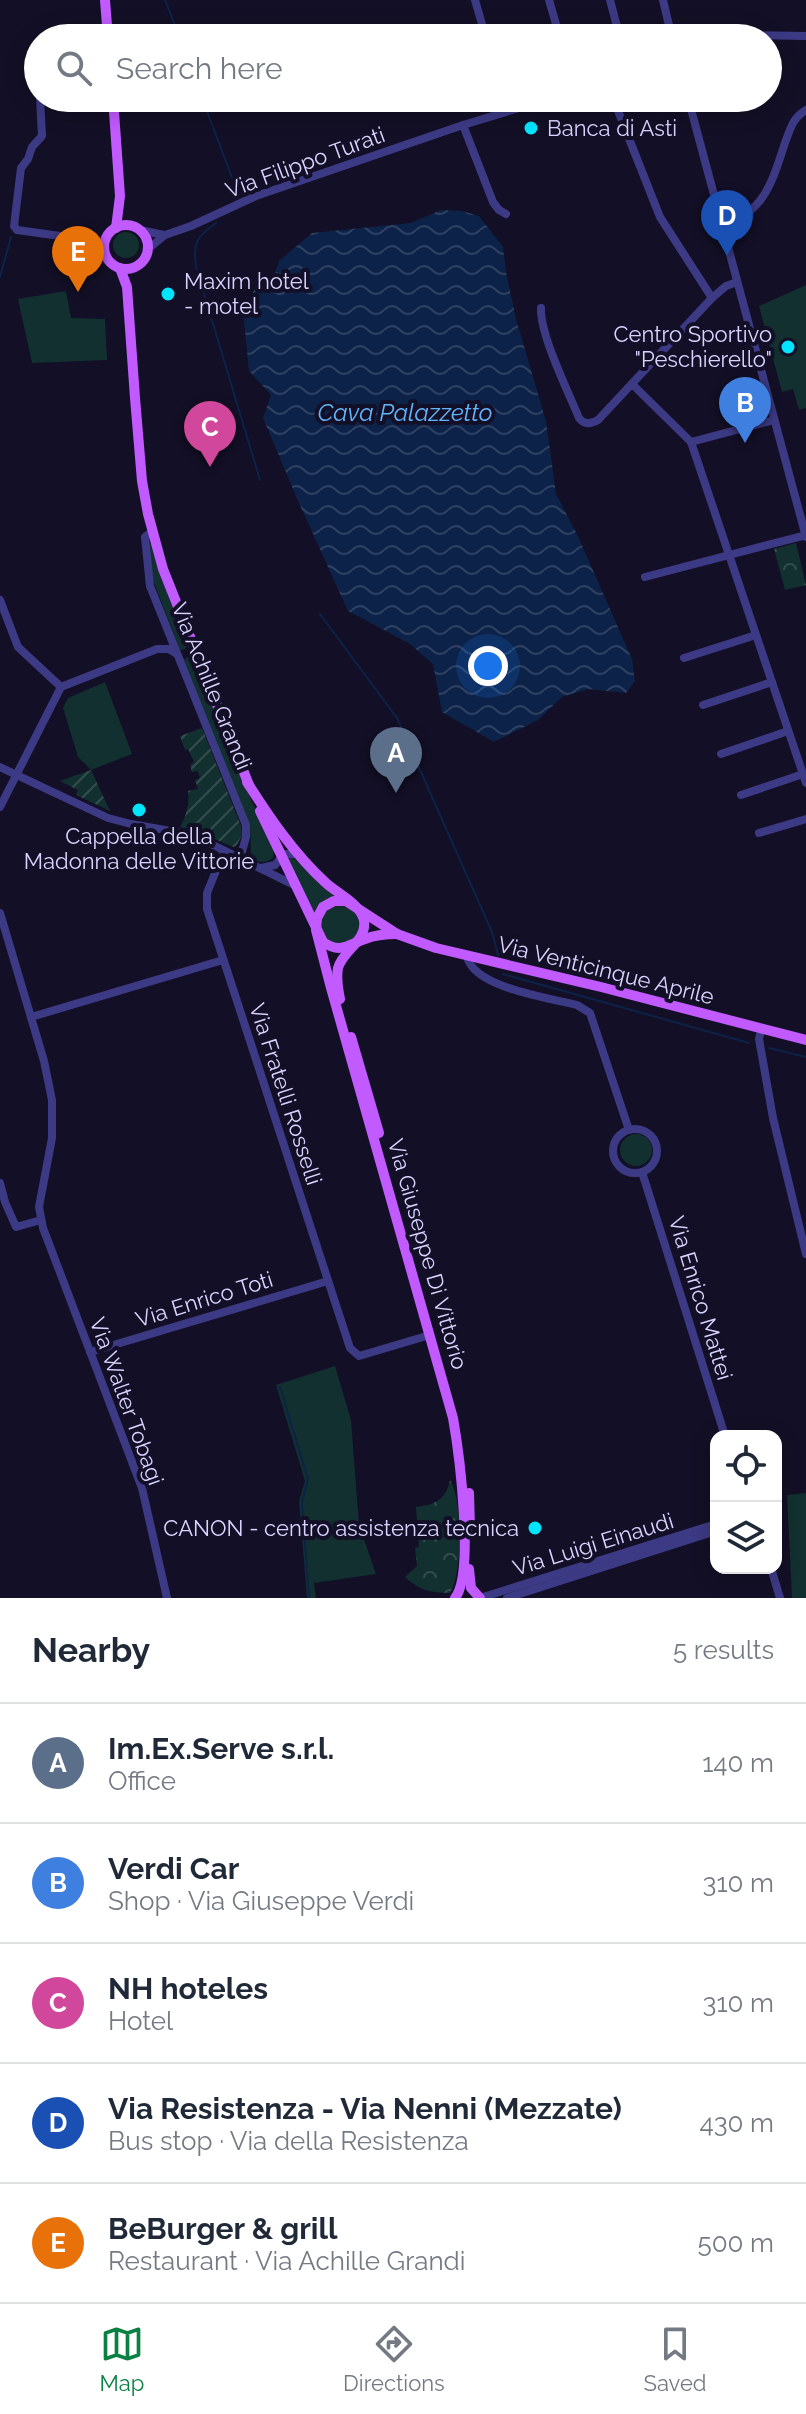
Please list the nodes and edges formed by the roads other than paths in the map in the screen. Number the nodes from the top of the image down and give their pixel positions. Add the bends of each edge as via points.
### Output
1 (105, 0) edge
2 (475, 0) edge
3 (549, 0) edge
4 (610, 0) edge
5 (663, 0) edge
6 (107, 24) edge
7 (482, 24) edge
8 (556, 24) edge
9 (616, 24) edge
10 (669, 24) edge
11 (782, 36) edge
12 (806, 36) edge
13 (806, 110) edge
14 (41, 112) edge
15 (114, 112) edge
16 (504, 112) edge
17 (619, 112) edge
18 (692, 112) edge
19 (463, 125) junction
20 (120, 196) junction
21 (751, 211) junction
22 (506, 214) dead end
23 (719, 215) junction
24 (722, 226) junction
25 (135, 228) junction
26 (112, 232) junction
27 (165, 235) junction
28 (89, 239) junction
29 (104, 248) junction
30 (148, 249) junction
31 (120, 268) junction
32 (133, 268) junction
33 (737, 282) junction
34 (127, 287) junction
35 (712, 298) junction
36 (541, 308) dead end
37 (632, 384) junction
38 (774, 420) junction
39 (691, 442) junction
40 (153, 531) junction
41 (806, 536) edge
42 (729, 555) junction
43 (645, 577) dead end
44 (0, 600) edge
45 (169, 633) junction
46 (756, 635) junction
47 (157, 649) junction
48 (194, 651) junction
49 (178, 656) junction
50 (684, 658) dead end
51 (772, 682) junction
52 (61, 687) junction
53 (703, 705) dead end
54 (788, 731) junction
55 (721, 754) dead end
56 (0, 767) edge
57 (16, 775) junction
58 (804, 779) edge
59 (247, 782) junction
60 (741, 795) dead end
61 (0, 807) edge
62 (806, 819) edge
63 (759, 833) dead end
64 (224, 851) junction
65 (297, 854) junction
66 (281, 857) junction
67 (240, 859) junction
68 (261, 868) junction
69 (296, 886) junction
70 (354, 905) junction
71 (0, 913) edge
72 (317, 931) junction
73 (397, 934) junction
74 (357, 942) junction
75 (467, 956) junction
76 (223, 960) junction
77 (31, 1017) junction
78 (761, 1030) junction
79 (806, 1040) edge
80 (629, 1130) junction
81 (642, 1172) junction
82 (0, 1183) edge
83 (41, 1220) junction
84 (806, 1254) edge
85 (328, 1281) junction
86 (430, 1335) junction
87 (90, 1352) junction
88 (723, 1430) edge
89 (710, 1526) edge
90 (710, 1533) edge
91 (773, 1574) edge
92 (455, 1596) edge
93 (478, 1596) edge
94 (167, 1598) edge
95 (507, 1598) edge
96 (780, 1598) edge

1 - 6 main road
2 - 7 street
3 - 8 street
4 - 9 street
5 - 10 street
11 - 12 street
13 - 21 street via 795,119 765,196
14 - 28 street via 42,136 21,168 14,226
15 - 20 main road
16 - 19 street, Via Filippo Turati
17 - 35 street via 660,217
18 - 23 street
19 - 22 street via 493,202
19 - 27 street, Via Filippo Turati via 256,196
20 - 25 main road
20 - 26 main road
21 - 23 street
21 - 24 street
23 - 24 street
24 - 33 street
25 - 26 main road
25 - 27 street
25 - 30 main road
26 - 28 street
26 - 29 main road
27 - 30 street, Via Filippo Turati
28 - 29 street
29 - 31 main road, Via Achille Grandi via 109,261
30 - 32 main road, Via Achille Grandi
31 - 32 main road
31 - 34 main road, Via Achille Grandi
32 - 34 main road, Via Achille Grandi
33 - 35 street
33 - 38 street
34 - 40 main road, Via Achille Grandi via 142,481
35 - 37 street
36 - 37 street via 550,345 584,423 598,420
37 - 39 street
38 - 39 street
38 - 41 street
39 - 42 street
40 - 45 street, Via Achille Grandi via 145,537 148,575
40 - 48 main road, Via Achille Grandi
41 - 42 street
42 - 43 street
42 - 46 street
44 - 52 street via 18,647
45 - 47 street
45 - 49 street, Via Achille Grandi
46 - 50 street
46 - 51 street
47 - 49 street
47 - 52 street
48 - 49 street
48 - 59 main road, Via Achille Grandi
49 - 67 street, Via Achille Grandi via 246,825
51 - 53 street
51 - 54 street
52 - 57 street
54 - 55 street
54 - 58 street
56 - 57 street
57 - 61 street
57 - 64 street via 108,818 189,835
58 - 60 street
59 - 65 main road, Via Achille Grandi
59 - 66 main road, Via Achille Grandi
62 - 63 street
64 - 67 street
64 - 76 street, Via Fratelli Rosselli via 206,902
65 - 66 street
65 - 70 main road, Via Achille Grandi
66 - 68 street via 273,866
66 - 69 main road, Via Achille Grandi
67 - 68 street
68 - 69 street
69 - 72 main road, Via Achille Grandi
70 - 72 main road via 342,900 326,905 317,918
70 - 73 main road, Via Venticinque Aprile
70 - 74 main road via 364,923
71 - 77 street
72 - 74 main road via 333,948
72 - 86 main road, Via Giuseppe Di Vittorio
73 - 74 main road, Via Venticinque Aprile
73 - 75 main road, Via Venticinque Aprile
74 - 93 main road, Via Giuseppe Di Vittorio via 338,968 339,997 455,1402 471,1511 469,1575
75 - 78 main road, Via Venticinque Aprile
75 - 80 street via 486,979 590,1013
76 - 77 street
76 - 85 street, Via Fratelli Rosselli
77 - 83 street via 53,1112
78 - 79 main road, Via Venticinque Aprile
78 - 84 street via 773,1118
80 - 81 street via 647,1133 655,1142 655,1160
80 - 81 street via 616,1141 614,1157 625,1170
81 - 88 street, Via Enrico Mattei
82 - 83 street via 16,1227
83 - 87 street, Via Walter Tobagi
85 - 86 street, Via Fratelli Rosselli via 350,1348 359,1356
85 - 87 street, Via Enrico Toti
86 - 92 main road, Via Giuseppe Di Vittorio via 461,1467 463,1577
87 - 94 street, Via Walter Tobagi via 142,1488
89 - 93 street, Via Luigi Einaudi
90 - 95 street, Via Luigi Einaudi
91 - 96 street
92 - 93 main road, Via Giuseppe Di Vittorio via 465,1590

